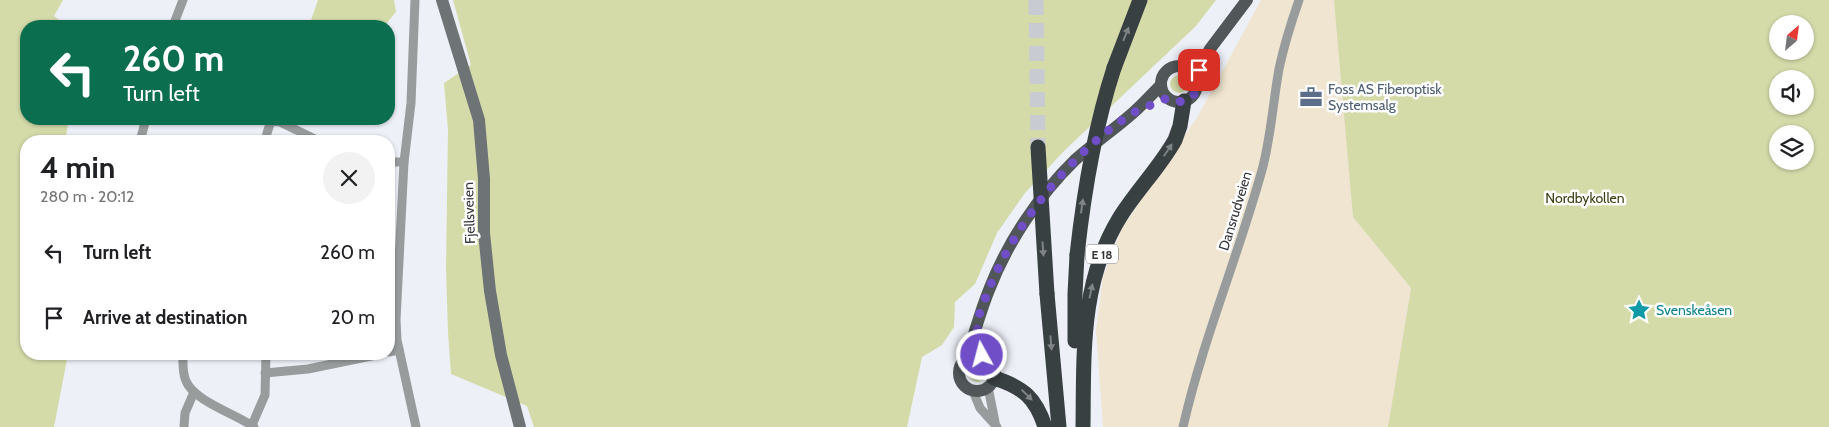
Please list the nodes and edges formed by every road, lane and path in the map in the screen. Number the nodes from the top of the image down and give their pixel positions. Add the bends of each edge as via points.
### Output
1 (182, 0) edge
2 (415, 0) edge
3 (442, 0) edge
4 (1140, 0) edge
5 (1246, 0) edge
6 (1299, 0) edge
7 (175, 20) edge
8 (1210, 49) junction
9 (1185, 68) junction
10 (1195, 78) junction
11 (1161, 84) junction
12 (1167, 98) junction
13 (1184, 102) junction
14 (1134, 112) junction
15 (286, 125) edge
16 (307, 135) edge
17 (1038, 148) tunnel mouth
18 (395, 162) edge
19 (404, 162) junction
20 (977, 327) junction
21 (399, 350) junction
22 (395, 351) edge
23 (985, 357) junction
24 (966, 358) junction
25 (183, 360) edge
26 (266, 360) edge
27 (352, 360) edge
28 (265, 374) junction
29 (991, 383) junction
30 (973, 390) junction
31 (194, 392) junction
32 (253, 426) edge
33 (996, 426) edge
34 (184, 427) edge
35 (416, 427) edge
36 (520, 427) edge
37 (1046, 427) edge
38 (1059, 427) edge
39 (1082, 427) edge
40 (1182, 427) edge

1 - 7 street
2 - 19 street via 411,103
3 - 36 main road, Fjellsveien via 479,120 490,291 500,355
39 -> 4 highway, E 18, bridge via 1075,343 1075,294 1088,172 1104,98
5 - 8 main road
6 - 40 street, Dansrudveien via 1282,56 1263,166 1250,215 1205,341
8 - 9 main road
8 - 10 main road
9 - 10 main road
9 - 11 main road via 1169,70
10 - 13 main road via 1195,92
11 - 12 main road
11 - 14 main road
12 - 13 main road
12 - 14 main road
39 -> 13 highway, E 18 via 1087,312 1098,264 1119,218 1175,140
14 - 20 main road via 1074,162 1034,211 995,275
15 - 16 street
17 -> 38 highway, bridge via 1046,294
18 - 19 street
19 - 21 street via 396,320
20 - 23 main road
20 - 24 main road
21 - 22 street
21 - 35 street
23 - 24 main road via 975,355
23 - 29 main road via 994,366
24 - 30 main road via 960,366 959,377
25 - 31 street via 186,382
26 - 28 street
27 - 28 street
28 - 32 street via 265,394
29 - 30 main road via 979,391
29 - 33 street
29 -> 37 highway via 1024,391 1037,407
30 - 33 street via 980,408
31 - 32 street
31 - 34 street via 185,413

